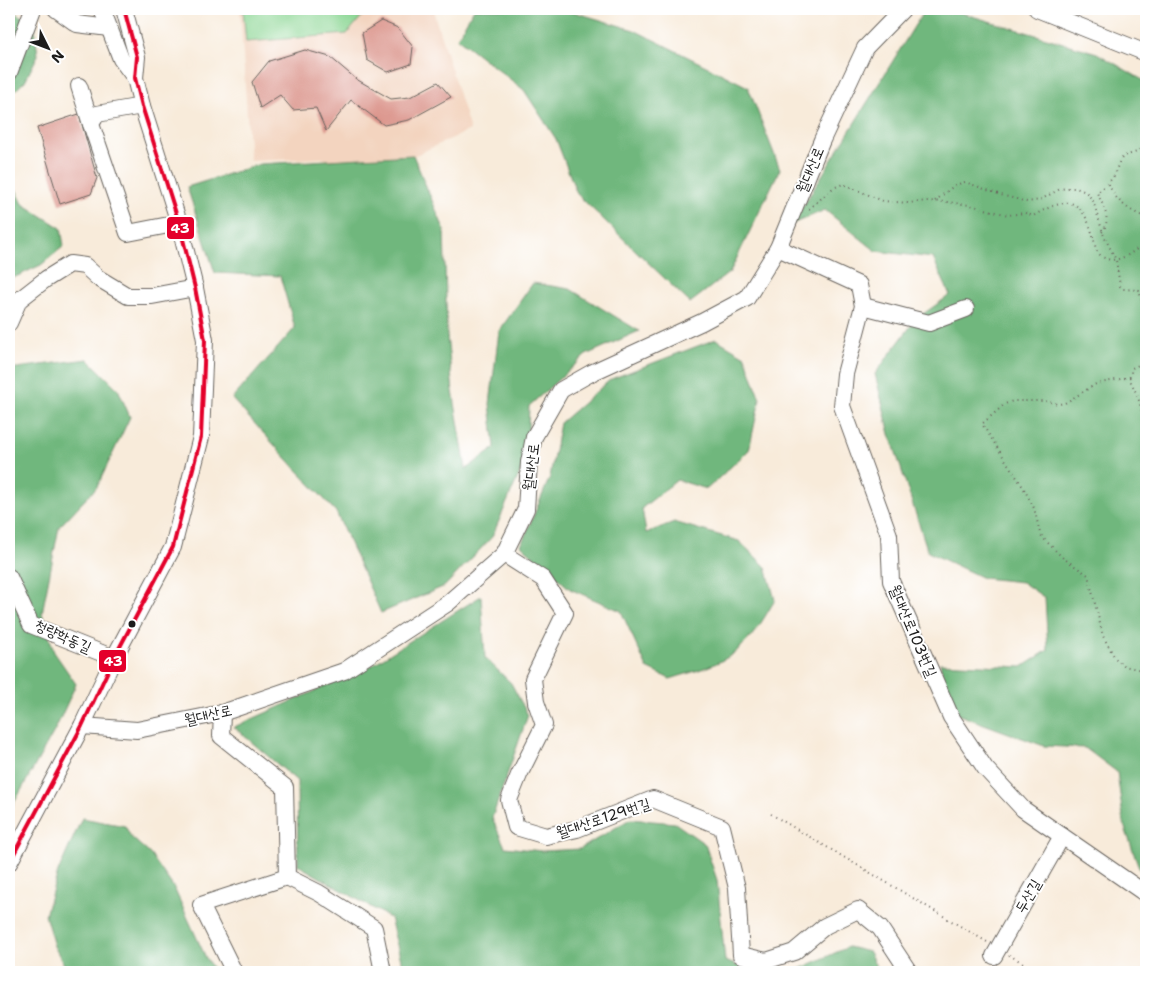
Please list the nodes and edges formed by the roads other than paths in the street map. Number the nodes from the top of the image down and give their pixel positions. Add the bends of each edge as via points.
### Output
1 (33, 9) edge
2 (56, 9) edge
3 (102, 9) edge
4 (124, 9) edge
5 (903, 9) edge
6 (1037, 9) edge
7 (109, 28) junction
8 (1146, 53) edge
9 (9, 73) edge
10 (135, 78) junction
11 (79, 86) dead end
12 (142, 106) junction
13 (92, 124) junction
14 (179, 223) junction
15 (778, 248) junction
16 (195, 288) junction
17 (863, 306) junction
18 (966, 309) dead end
19 (9, 323) edge
20 (504, 554) junction
21 (9, 577) edge
22 (114, 658) junction
23 (222, 713) junction
24 (82, 726) junction
25 (1062, 836) junction
26 (9, 864) edge
27 (287, 877) junction
28 (1146, 894) edge
29 (996, 952) road end
30 (234, 972) edge
31 (383, 972) edge
32 (908, 972) edge

1 - 9 street
2 - 7 street via 76,24
3 - 7 street
4 - 10 street via 138,57
5 - 15 street, 월대산로 via 866,48 822,140
6 - 8 street
7 - 10 street via 121,59
10 - 12 street
11 - 13 street
12 - 13 street via 96,114
12 - 14 street
13 - 14 street via 128,233
14 - 16 street
15 - 17 street via 859,285
15 - 20 street, 월대산로 via 747,298 561,390 534,437 526,509
16 - 19 street via 152,296 128,296 85,266 70,264 19,300
16 - 22 street via 205,340 200,437 173,547
17 - 18 street via 929,323
17 - 25 street, 월대산로103번길 via 845,374 842,406 889,535 891,581 951,717 984,768 1023,809
20 - 23 street, 월대산로 via 448,603 344,671
20 - 32 street, 월대산로129번길 via 543,578 565,613 533,679 544,725 510,800 516,827 546,836 577,829 653,799 722,827 737,888 741,955 766,961 794,952 825,926 858,910 880,928
21 - 22 street, 청량학동길 via 31,626
22 - 24 street
23 - 24 street, 월대산로 via 137,730
23 - 27 street via 221,736 285,787
24 - 26 street
25 - 28 street, 월대산로103번길
25 - 29 street, 두산길
27 - 30 street via 201,905
27 - 31 street via 374,928

